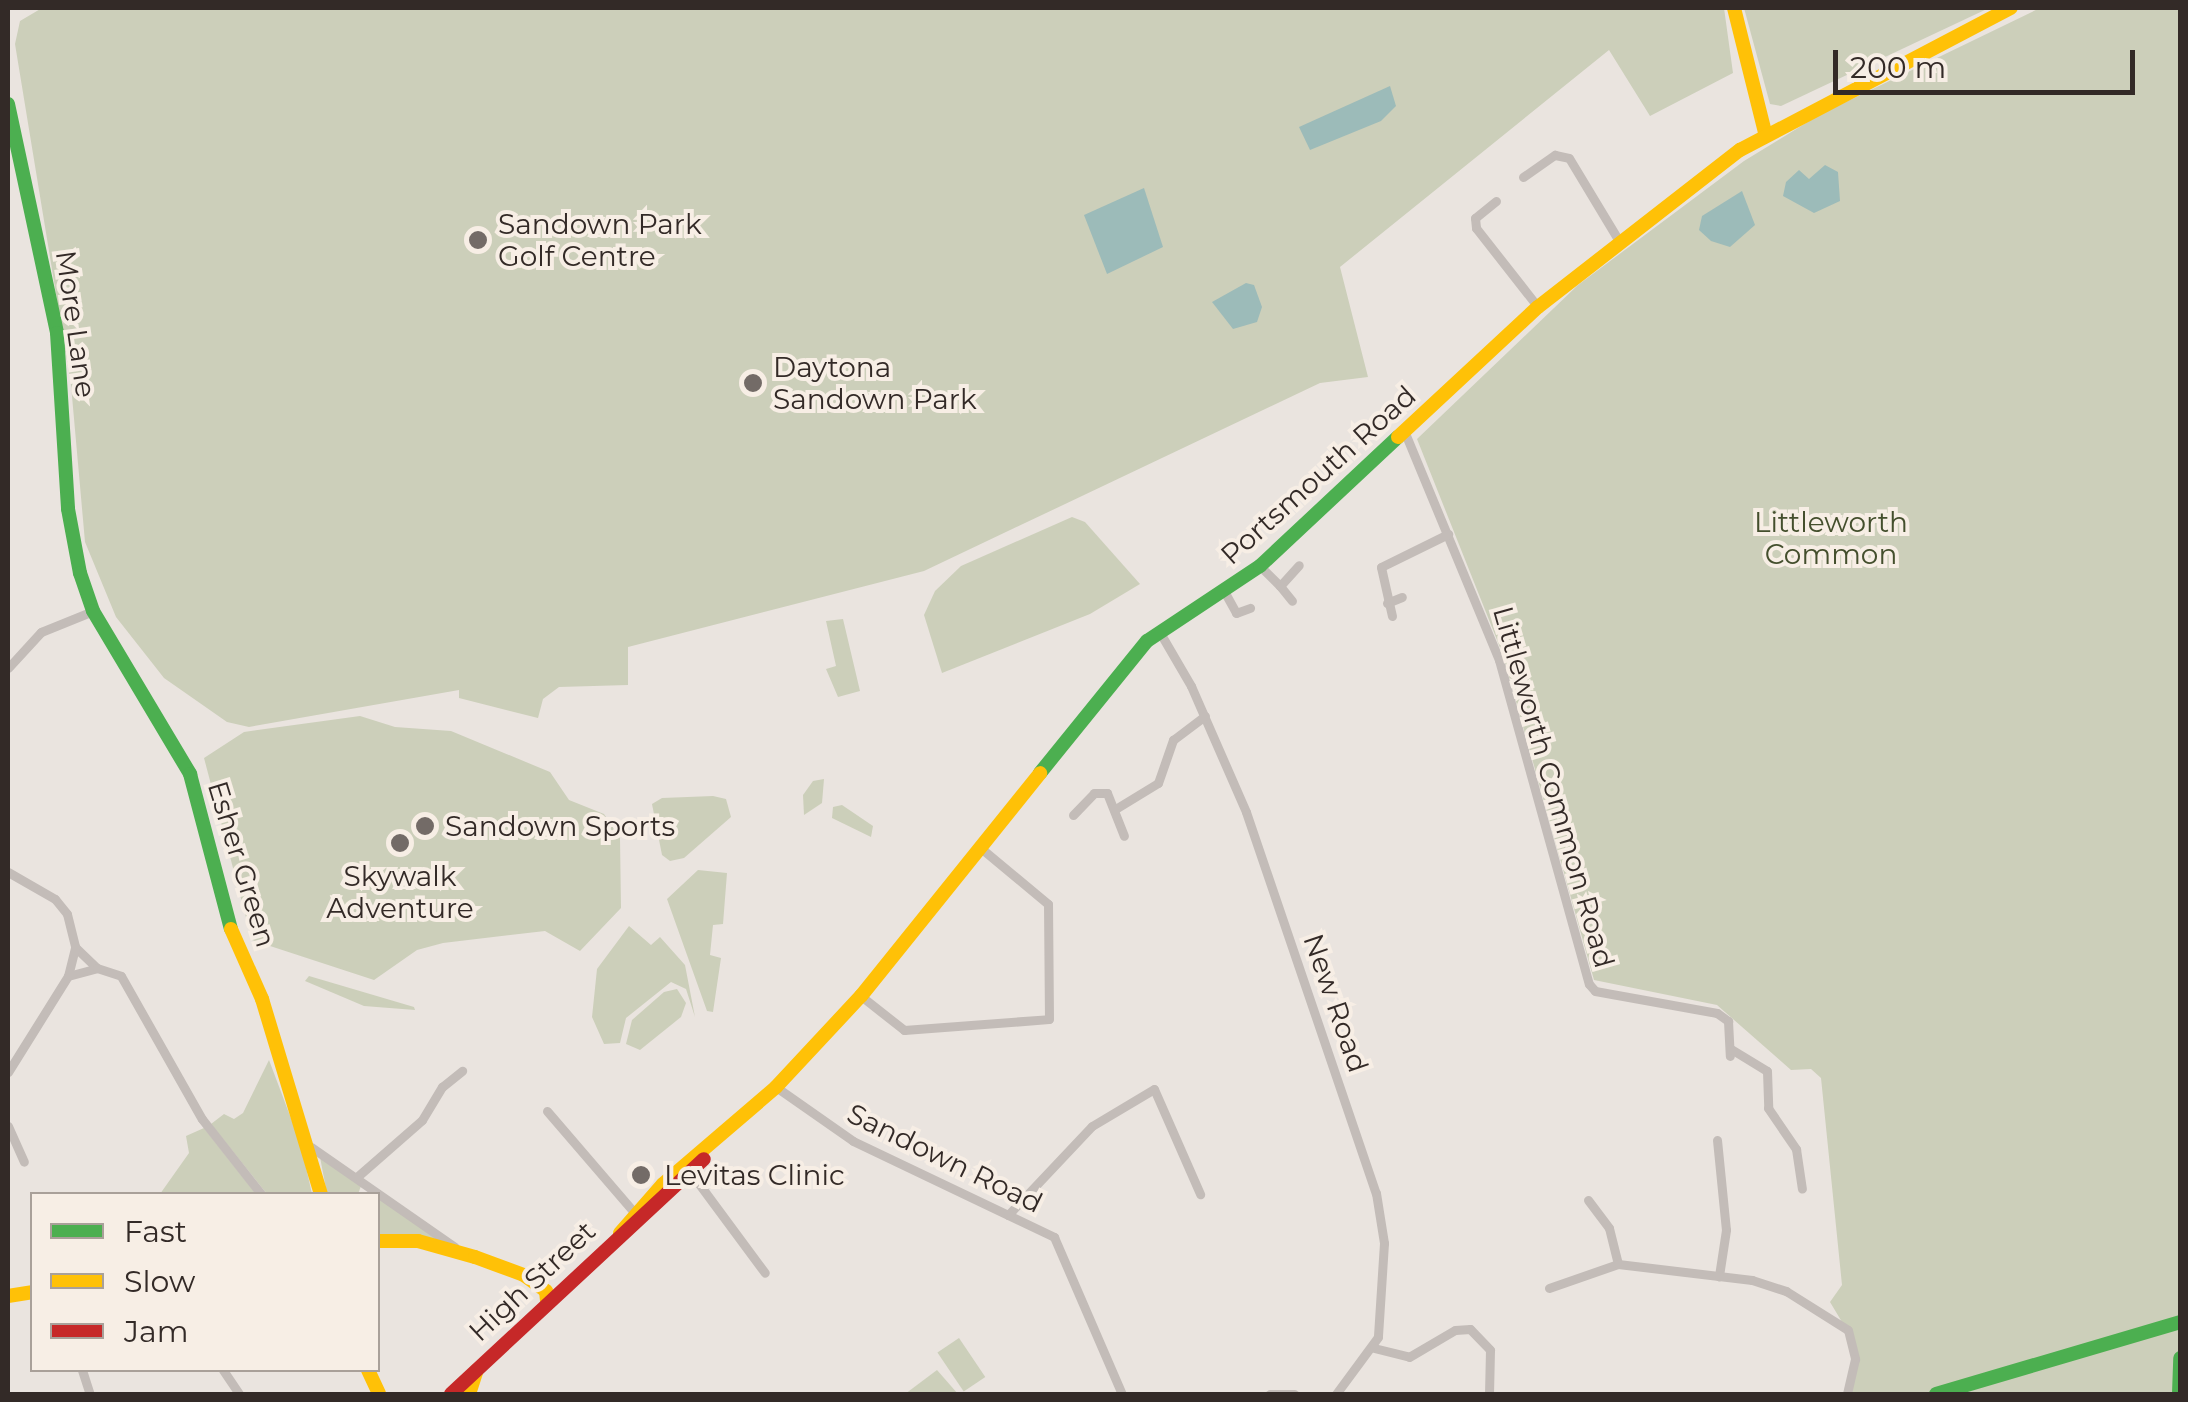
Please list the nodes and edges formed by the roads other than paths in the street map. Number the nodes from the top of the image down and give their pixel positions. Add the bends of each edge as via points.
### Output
1 (1734, 8) edge
2 (2011, 8) edge
3 (8, 104) edge
4 (1765, 132) junction
5 (1523, 177) dead end
6 (1496, 200) dead end
7 (1619, 241) junction
8 (1538, 307) junction
9 (1406, 433) junction
10 (1448, 534) junction
11 (1298, 565) dead end
12 (1260, 566) junction
13 (1280, 586) junction
14 (1224, 591) junction
15 (1402, 597) dead end
16 (1292, 601) dead end
17 (1386, 603) junction
18 (1250, 608) dead end
19 (93, 610) junction
20 (1392, 616) dead end
21 (1159, 631) junction
22 (8, 668) edge
23 (1205, 716) junction
24 (1150, 791) junction
25 (1155, 803) dead end
26 (1117, 808) junction
27 (1073, 815) dead end
28 (1124, 836) dead end
29 (982, 849) junction
30 (8, 872) edge
31 (75, 947) junction
32 (98, 968) junction
33 (68, 976) junction
34 (861, 996) junction
35 (8, 1072) edge
36 (462, 1072) dead end
37 (776, 1087) junction
38 (547, 1111) dead end
39 (8, 1126) edge
40 (1717, 1140) dead end
41 (311, 1146) junction
42 (24, 1162) dead end
43 (687, 1169) junction
44 (358, 1176) junction
45 (368, 1184) junction
46 (1802, 1189) dead end
47 (260, 1192) edge
48 (321, 1192) edge
49 (364, 1192) edge
50 (379, 1192) edge
51 (380, 1193) edge
52 (1200, 1194) dead end
53 (1589, 1198) dead end
54 (634, 1212) junction
55 (1008, 1215) junction
56 (620, 1232) junction
57 (380, 1241) edge
58 (461, 1252) junction
59 (1618, 1264) junction
60 (765, 1273) dead end
61 (524, 1274) junction
62 (1719, 1276) junction
63 (568, 1280) junction
64 (1549, 1288) dead end
65 (546, 1300) junction
66 (2180, 1322) edge
67 (1374, 1348) junction
68 (2180, 1358) edge
69 (478, 1366) junction
70 (225, 1372) edge
71 (239, 1394) edge
72 (451, 1394) edge
73 (469, 1394) edge
74 (1122, 1394) edge
75 (1270, 1394) edge
76 (1294, 1394) edge
77 (1336, 1394) edge
78 (1489, 1394) edge
79 (1847, 1394) edge
80 (1936, 1394) edge
81 (2179, 1394) edge

1 - 4 main road via 1747,81
2 - 4 main road, Portsmouth Road
3 - 19 main road, More Lane via 56,333 68,508
4 - 7 main road, Portsmouth Road
5 - 7 street via 1555,155 1569,158
6 - 8 street via 1474,223
7 - 8 main road, Portsmouth Road
8 - 9 main road, Portsmouth Road
9 - 10 street, Littleworth Common Road
9 - 12 main road, Portsmouth Road
10 - 17 street via 1388,559 1379,578
10 - 46 street, Littleworth Common Road via 1498,660 1589,984 1594,991 1717,1012 1728,1020 1731,1053 1767,1070 1768,1108 1796,1148
11 - 13 street
12 - 13 street
12 - 14 main road, Portsmouth Road
13 - 16 street
14 - 18 street via 1236,613
14 - 21 main road, Portsmouth Road
15 - 17 street
17 - 20 street
19 - 22 street via 40,632
19 - 41 main road, Esher Green via 190,774 233,934
21 - 23 street, New Road
21 - 29 main road, Portsmouth Road via 1102,691
23 - 24 street via 1180,730 1165,773
23 - 67 street, New Road via 1268,873 1376,1193 1384,1242
24 - 25 street
24 - 26 street
26 - 27 street via 1100,791
26 - 28 street
29 - 34 main road, Portsmouth Road
29 - 34 street via 1048,904 1049,1020 904,1030
30 - 31 street via 55,899 67,914
31 - 32 street
31 - 33 street
32 - 33 street
32 - 47 street via 130,985 202,1119
33 - 35 street
34 - 37 main road, Portsmouth Road
36 - 44 street via 442,1087 422,1120
37 - 43 main road, Portsmouth Road
37 - 55 street, Sandown Road via 853,1140
38 - 54 street
39 - 42 street
40 - 62 street via 1726,1230
41 - 44 street
41 - 48 main road, Esher Green
43 - 54 main road, High Street
43 - 56 main road, High Street
43 - 60 street
44 - 45 street
45 - 49 street
45 - 50 street
51 - 58 street
52 - 55 street via 1154,1088 1083,1134
53 - 59 street via 1613,1236
54 - 56 main road, High Street
55 - 74 street, Sandown Road via 1060,1243
56 - 63 main road, High Street
57 - 58 main road via 418,1241
58 - 61 main road
59 - 62 street
59 - 64 street
61 - 63 main road
61 - 65 main road via 546,1291
62 - 79 street via 1786,1291 1841,1323 1854,1342
63 - 65 main road, High Street
65 - 69 main road, High Street
66 - 80 main road
67 - 77 street
67 - 78 street via 1408,1356 1455,1330 1470,1329 1490,1350
68 - 81 main road
69 - 72 main road, High Street
69 - 73 main road, High Street
70 - 71 street
75 - 76 street

